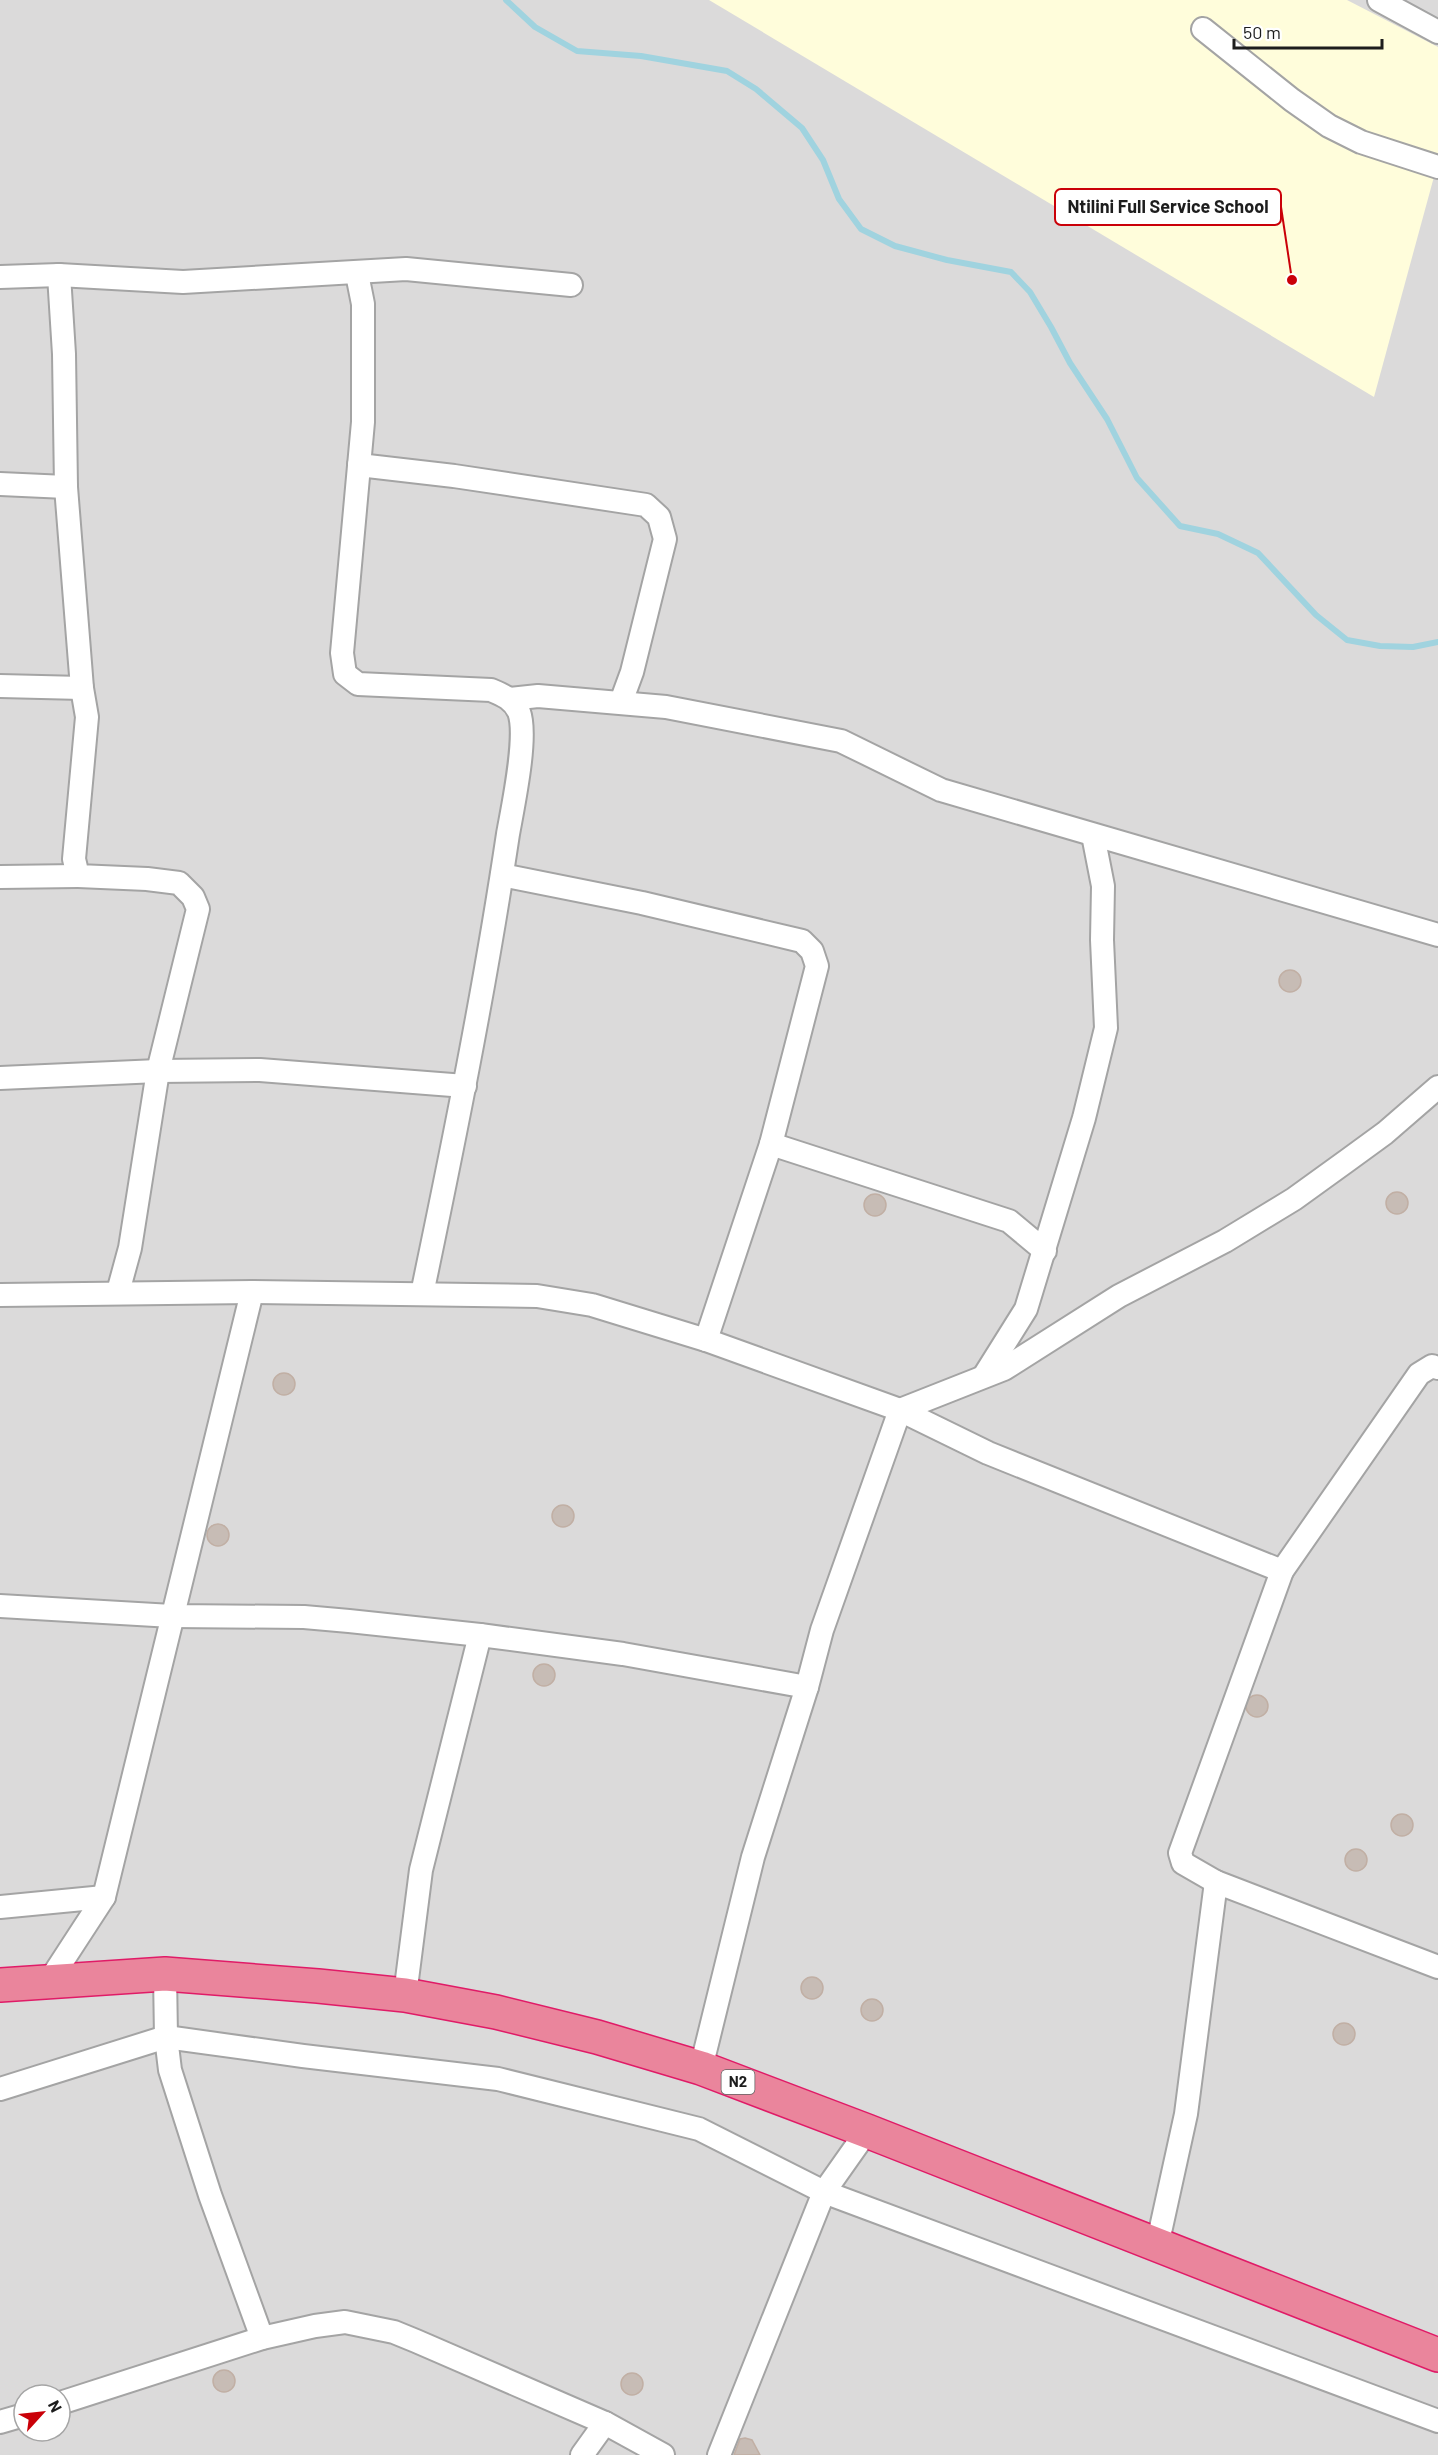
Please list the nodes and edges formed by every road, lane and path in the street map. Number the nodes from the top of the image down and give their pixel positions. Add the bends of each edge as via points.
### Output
1 (1379, 0) edge
2 (1203, 29) dead end
3 (1438, 32) edge
4 (1438, 167) edge
5 (357, 274) junction
6 (59, 275) junction
7 (0, 277) edge
8 (571, 285) dead end
9 (359, 465) junction
10 (0, 484) edge
11 (66, 487) junction
12 (0, 686) edge
13 (82, 688) junction
14 (510, 699) junction
15 (621, 702) junction
16 (1093, 835) junction
17 (502, 875) junction
18 (78, 876) junction
19 (0, 877) edge
20 (1438, 935) edge
21 (159, 1071) junction
22 (0, 1078) edge
23 (465, 1086) junction
24 (1438, 1087) edge
25 (771, 1144) junction
26 (1045, 1251) junction
27 (118, 1292) junction
28 (252, 1292) junction
29 (422, 1294) junction
30 (0, 1295) edge
31 (706, 1340) junction
32 (1438, 1368) edge
33 (984, 1376) junction
34 (900, 1410) junction
35 (1282, 1571) junction
36 (0, 1606) edge
37 (172, 1616) junction
38 (480, 1635) junction
39 (807, 1686) junction
40 (1216, 1882) junction
41 (104, 1897) junction
42 (0, 1906) edge
43 (1438, 1967) edge
44 (165, 1974) junction
45 (50, 1980) junction
46 (0, 1985) edge
47 (405, 1995) junction
48 (166, 2037) junction
49 (701, 2068) junction
50 (0, 2089) edge
51 (867, 2131) junction
52 (824, 2192) junction
53 (1157, 2246) junction
54 (262, 2338) junction
55 (1438, 2355) edge
56 (72, 2399) edge
57 (1438, 2421) edge
58 (606, 2423) junction
59 (582, 2455) edge
60 (663, 2455) edge
61 (719, 2455) edge

1 - 3 street
2 - 4 street via 1329,126
5 - 6 street via 183,282
5 - 8 street via 406,269
5 - 9 street via 363,304
6 - 7 street
6 - 11 street
9 - 14 street via 342,652 345,674 358,684 491,690
9 - 15 street via 646,505 659,517 665,539
10 - 11 street
11 - 13 street
12 - 13 street
13 - 18 street via 87,717 74,859
14 - 15 street via 538,696
14 - 17 street via 519,713 521,749
15 - 16 street via 841,741 941,790
16 - 20 street
16 - 26 street via 1103,886 1106,1028
17 - 23 street
17 - 25 street via 802,941 812,951 817,966
18 - 19 street
18 - 21 street via 179,883 193,897 198,909
21 - 22 street
21 - 23 street via 260,1070
21 - 27 street via 130,1248
23 - 29 street
24 - 33 street via 1385,1133 1294,1198 1225,1241 1119,1296 1004,1369
25 - 26 street via 1009,1221
25 - 31 street
26 - 33 street via 1026,1309
27 - 28 street
27 - 30 street
28 - 29 street
28 - 37 street
29 - 31 street via 537,1296 592,1305
31 - 34 street
32 - 35 street via 1432,1366 1419,1374
33 - 34 street
34 - 35 street via 988,1453
34 - 39 street via 822,1629
35 - 40 street via 1180,1853 1183,1863
36 - 37 street
37 - 38 street via 304,1617
37 - 41 street
38 - 39 street via 623,1654
38 - 47 street via 421,1870
39 - 49 street via 753,1857
40 - 43 street
40 - 53 street via 1186,2114
41 - 42 street
41 - 45 street
44 - 45 highway, N2
44 - 47 highway, N2
44 - 48 street
45 - 46 highway, N2
47 - 49 highway, N2 via 574,2031
48 - 50 street
48 - 52 street via 498,2079 699,2129
48 - 54 street via 179,2103
49 - 51 highway, N2
51 - 52 street
51 - 53 highway, N2
52 - 57 street
52 - 61 street
53 - 55 highway, N2
54 - 56 street
54 - 58 street via 345,2322 367,2325 416,2341
58 - 59 street
58 - 60 street

